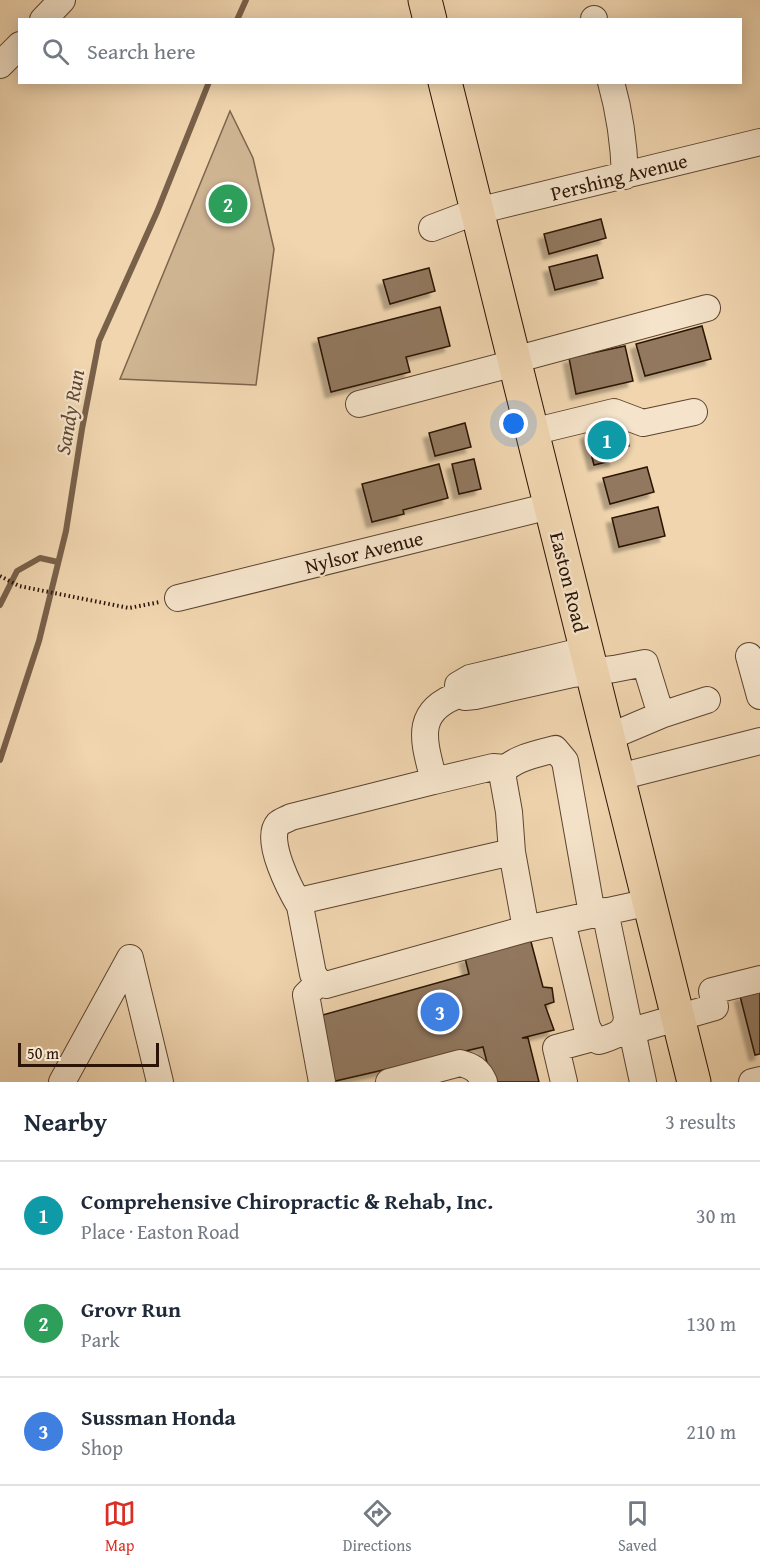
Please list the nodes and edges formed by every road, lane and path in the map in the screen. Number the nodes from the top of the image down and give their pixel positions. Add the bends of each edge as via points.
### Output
1 (62, 0) edge
2 (425, 0) edge
3 (45, 18) edge
4 (430, 18) edge
5 (18, 47) edge
6 (0, 65) edge
7 (445, 84) edge
8 (612, 84) edge
9 (760, 142) edge
10 (625, 176) junction
11 (477, 211) junction
12 (432, 228) dead end
13 (707, 308) dead end
14 (514, 362) junction
15 (359, 404) dead end
16 (694, 412) dead end
17 (532, 432) junction
18 (550, 506) junction
19 (0, 577) edge
20 (178, 598) joint
21 (749, 656) dead end
22 (589, 660) junction
23 (760, 696) edge
24 (707, 700) dead end
25 (661, 715) junction
26 (609, 737) junction
27 (760, 741) edge
28 (506, 768) junction
29 (620, 777) junction
30 (434, 781) junction
31 (512, 852) junction
32 (650, 902) junction
33 (300, 906) junction
34 (599, 913) junction
35 (562, 921) junction
36 (526, 928) junction
37 (760, 979) edge
38 (319, 982) junction
39 (678, 1018) junction
40 (626, 1032) junction
41 (593, 1038) junction
42 (760, 1080) edge
43 (62, 1082) edge
44 (160, 1082) edge
45 (322, 1082) edge
46 (389, 1082) edge
47 (484, 1082) edge
48 (564, 1082) edge
49 (643, 1082) edge
50 (694, 1082) edge
51 (752, 1082) edge

1 - 3 street
2 - 4 main road
5 - 6 street
7 - 11 main road, Easton Road
8 - 10 street
9 - 10 street, Pershing Avenue
10 - 11 street, Pershing Avenue
11 - 12 street, Pershing Avenue
11 - 14 main road, Easton Road
13 - 14 street
14 - 15 street
14 - 17 main road, Easton Road
16 - 17 street via 643,423 614,412
17 - 18 main road, Easton Road
18 - 20 street, Nylsor Avenue
18 - 22 main road, Easton Road
19 - 20 path via 19,586 129,608
21 - 23 street
22 - 25 street via 614,669 645,663
22 - 26 main road, Easton Road
22 - 30 street via 470,678 458,685 461,694 433,711 424,728
24 - 25 street
25 - 26 street
26 - 29 main road, Easton Road
27 - 29 street
28 - 30 street via 493,767
28 - 31 street via 502,773
28 - 34 street via 555,749 565,761
29 - 32 main road, Easton Road
30 - 33 street via 291,817 278,824 274,834 277,853
31 - 33 street via 308,899
31 - 36 street
32 - 34 street
32 - 39 main road, Easton Road
33 - 38 street via 313,974
34 - 35 street
34 - 40 street via 627,1017
35 - 36 street
35 - 41 street via 586,1027
36 - 38 street via 326,984
37 - 39 street via 712,991 716,1007
38 - 45 street via 306,995
39 - 40 street
39 - 50 main road, Easton Road
40 - 41 street via 599,1041
40 - 49 street
41 - 48 street via 556,1048
42 - 51 street
43 - 44 street via 130,958
46 - 47 street via 460,1063 470,1065

